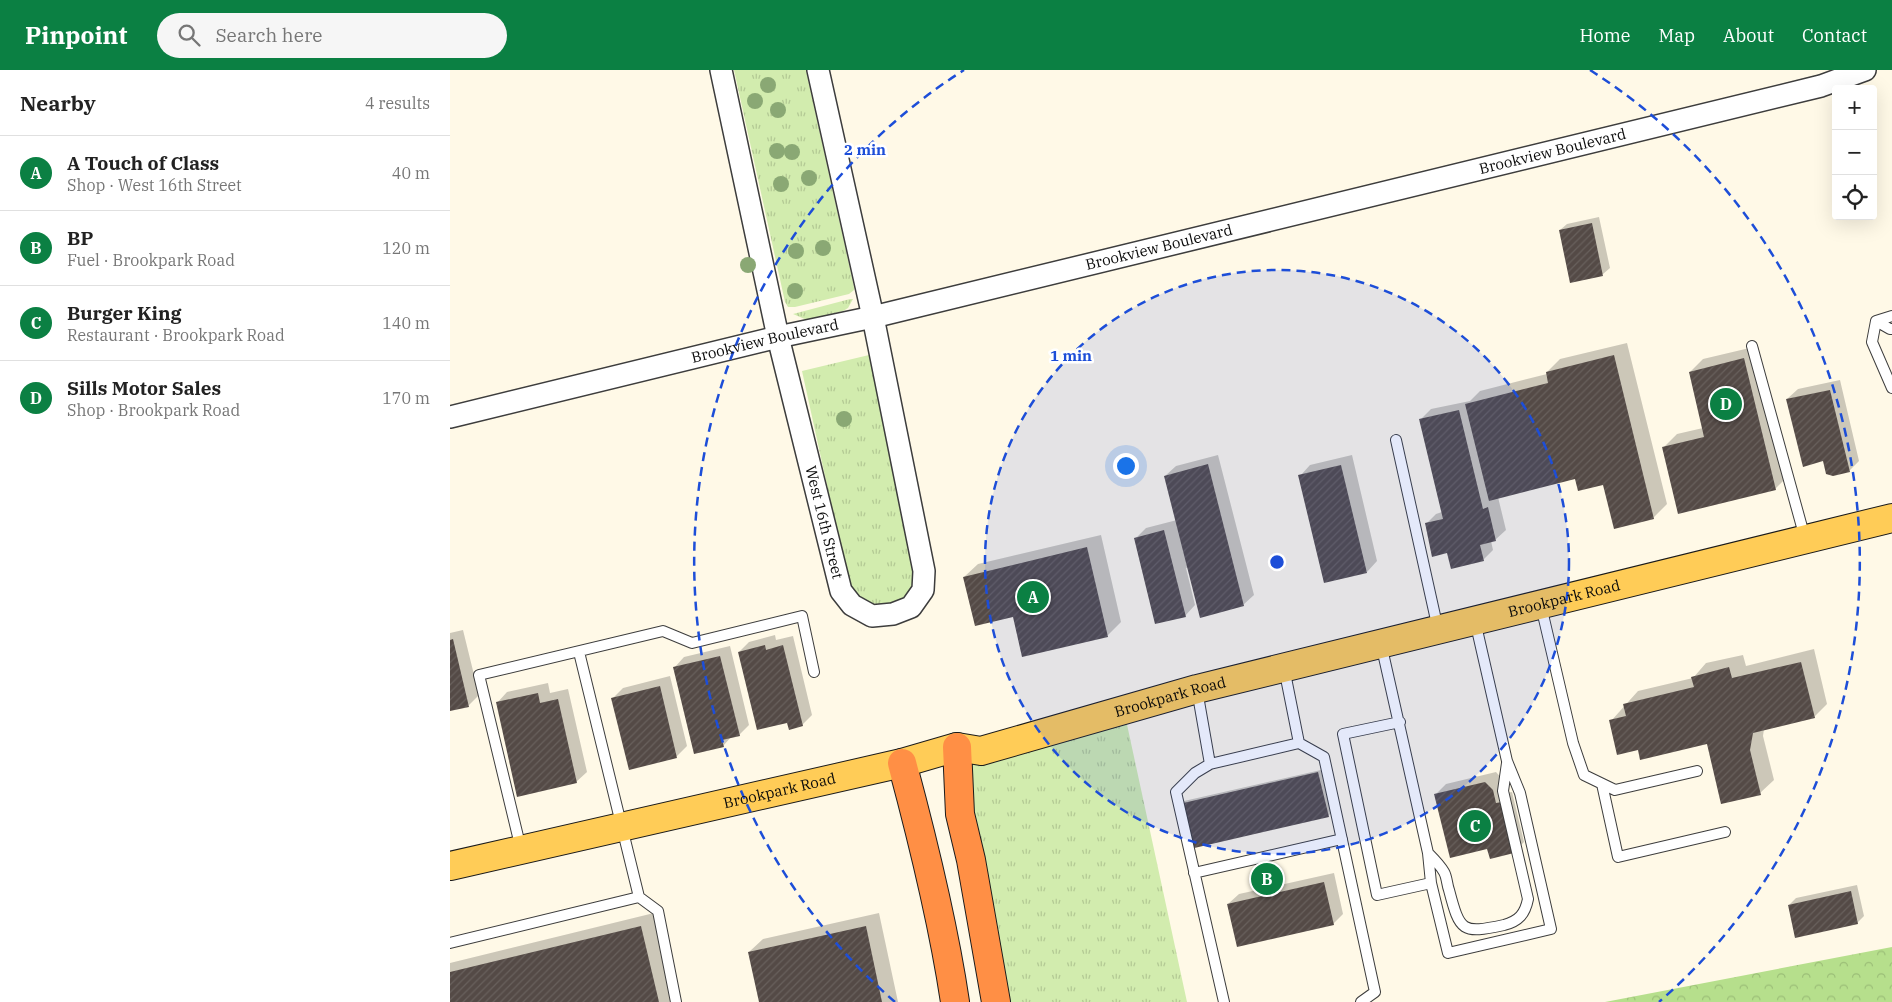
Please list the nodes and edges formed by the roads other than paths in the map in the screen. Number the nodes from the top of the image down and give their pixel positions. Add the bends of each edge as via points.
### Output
1 (721, 70) edge
2 (818, 70) edge
3 (1865, 70) edge
4 (1892, 316) edge
5 (873, 317) junction
6 (1876, 321) junction
7 (1892, 329) edge
8 (778, 337) junction
9 (1752, 346) dead end
10 (1892, 388) edge
11 (450, 417) edge
12 (1396, 440) dead end
13 (1892, 518) edge
14 (1806, 539) junction
15 (1540, 604) junction
16 (1475, 620) junction
17 (1438, 630) junction
18 (1381, 643) junction
19 (579, 652) junction
20 (1284, 667) junction
21 (814, 672) dead end
22 (1197, 688) junction
23 (1400, 722) junction
24 (1299, 743) junction
25 (957, 747) junction
26 (1507, 761) junction
27 (902, 763) junction
28 (1210, 764) junction
29 (1697, 771) dead end
30 (1602, 784) junction
31 (622, 827) junction
32 (1725, 832) dead end
33 (1342, 839) junction
34 (521, 850) junction
35 (1428, 853) junction
36 (450, 866) edge
37 (1194, 873) junction
38 (1431, 883) junction
39 (640, 897) junction
40 (450, 943) edge
41 (676, 1002) edge
42 (955, 1002) edge
43 (996, 1002) edge
44 (1224, 1002) edge
45 (1361, 1002) edge

1 - 8 street, West 16th Street
2 - 5 street, West 16th Street
3 - 5 street, Brookview Boulevard via 1821,86
4 - 6 lane
5 - 8 street, Brookview Boulevard
5 - 8 street, West 16th Street via 924,571 923,590 911,607 893,614 872,616 852,605 841,591
6 - 7 lane
6 - 10 lane via 1872,342
8 - 11 street, Brookview Boulevard
9 - 14 lane
12 - 17 lane
13 - 14 main road, Brookpark Road
14 - 15 main road, Brookpark Road
15 - 16 main road, Brookpark Road
15 - 30 lane via 1578,759 1584,775
16 - 17 main road, Brookpark Road
16 - 26 lane
17 - 18 main road, Brookpark Road
18 - 20 main road, Brookpark Road
18 - 23 lane
19 - 21 lane via 663,631 692,643 802,616
19 - 31 lane
19 - 34 lane via 480,675
20 - 22 main road, Brookpark Road
20 - 24 lane
22 - 25 main road, Brookpark Road via 981,751
22 - 28 lane
23 - 35 lane
23 - 38 lane via 1344,734 1377,895
24 - 28 lane
24 - 33 lane via 1324,757
25 - 27 main road, Brookpark Road
25 - 43 highway via 960,814
26 - 35 lane via 1503,791 1528,899 1522,916 1514,922 1479,930 1460,925 1444,873
26 - 38 lane via 1520,793 1551,929 1448,953
27 - 31 main road, Brookpark Road
27 - 42 highway
28 - 37 lane via 1195,773 1176,792
29 - 30 lane via 1615,790
30 - 32 lane via 1618,857
31 - 34 main road, Brookpark Road
31 - 39 lane
33 - 37 lane
33 - 45 lane via 1375,992
34 - 36 main road, Brookpark Road
35 - 38 lane
37 - 44 lane
39 - 40 lane
39 - 41 lane via 658,911

